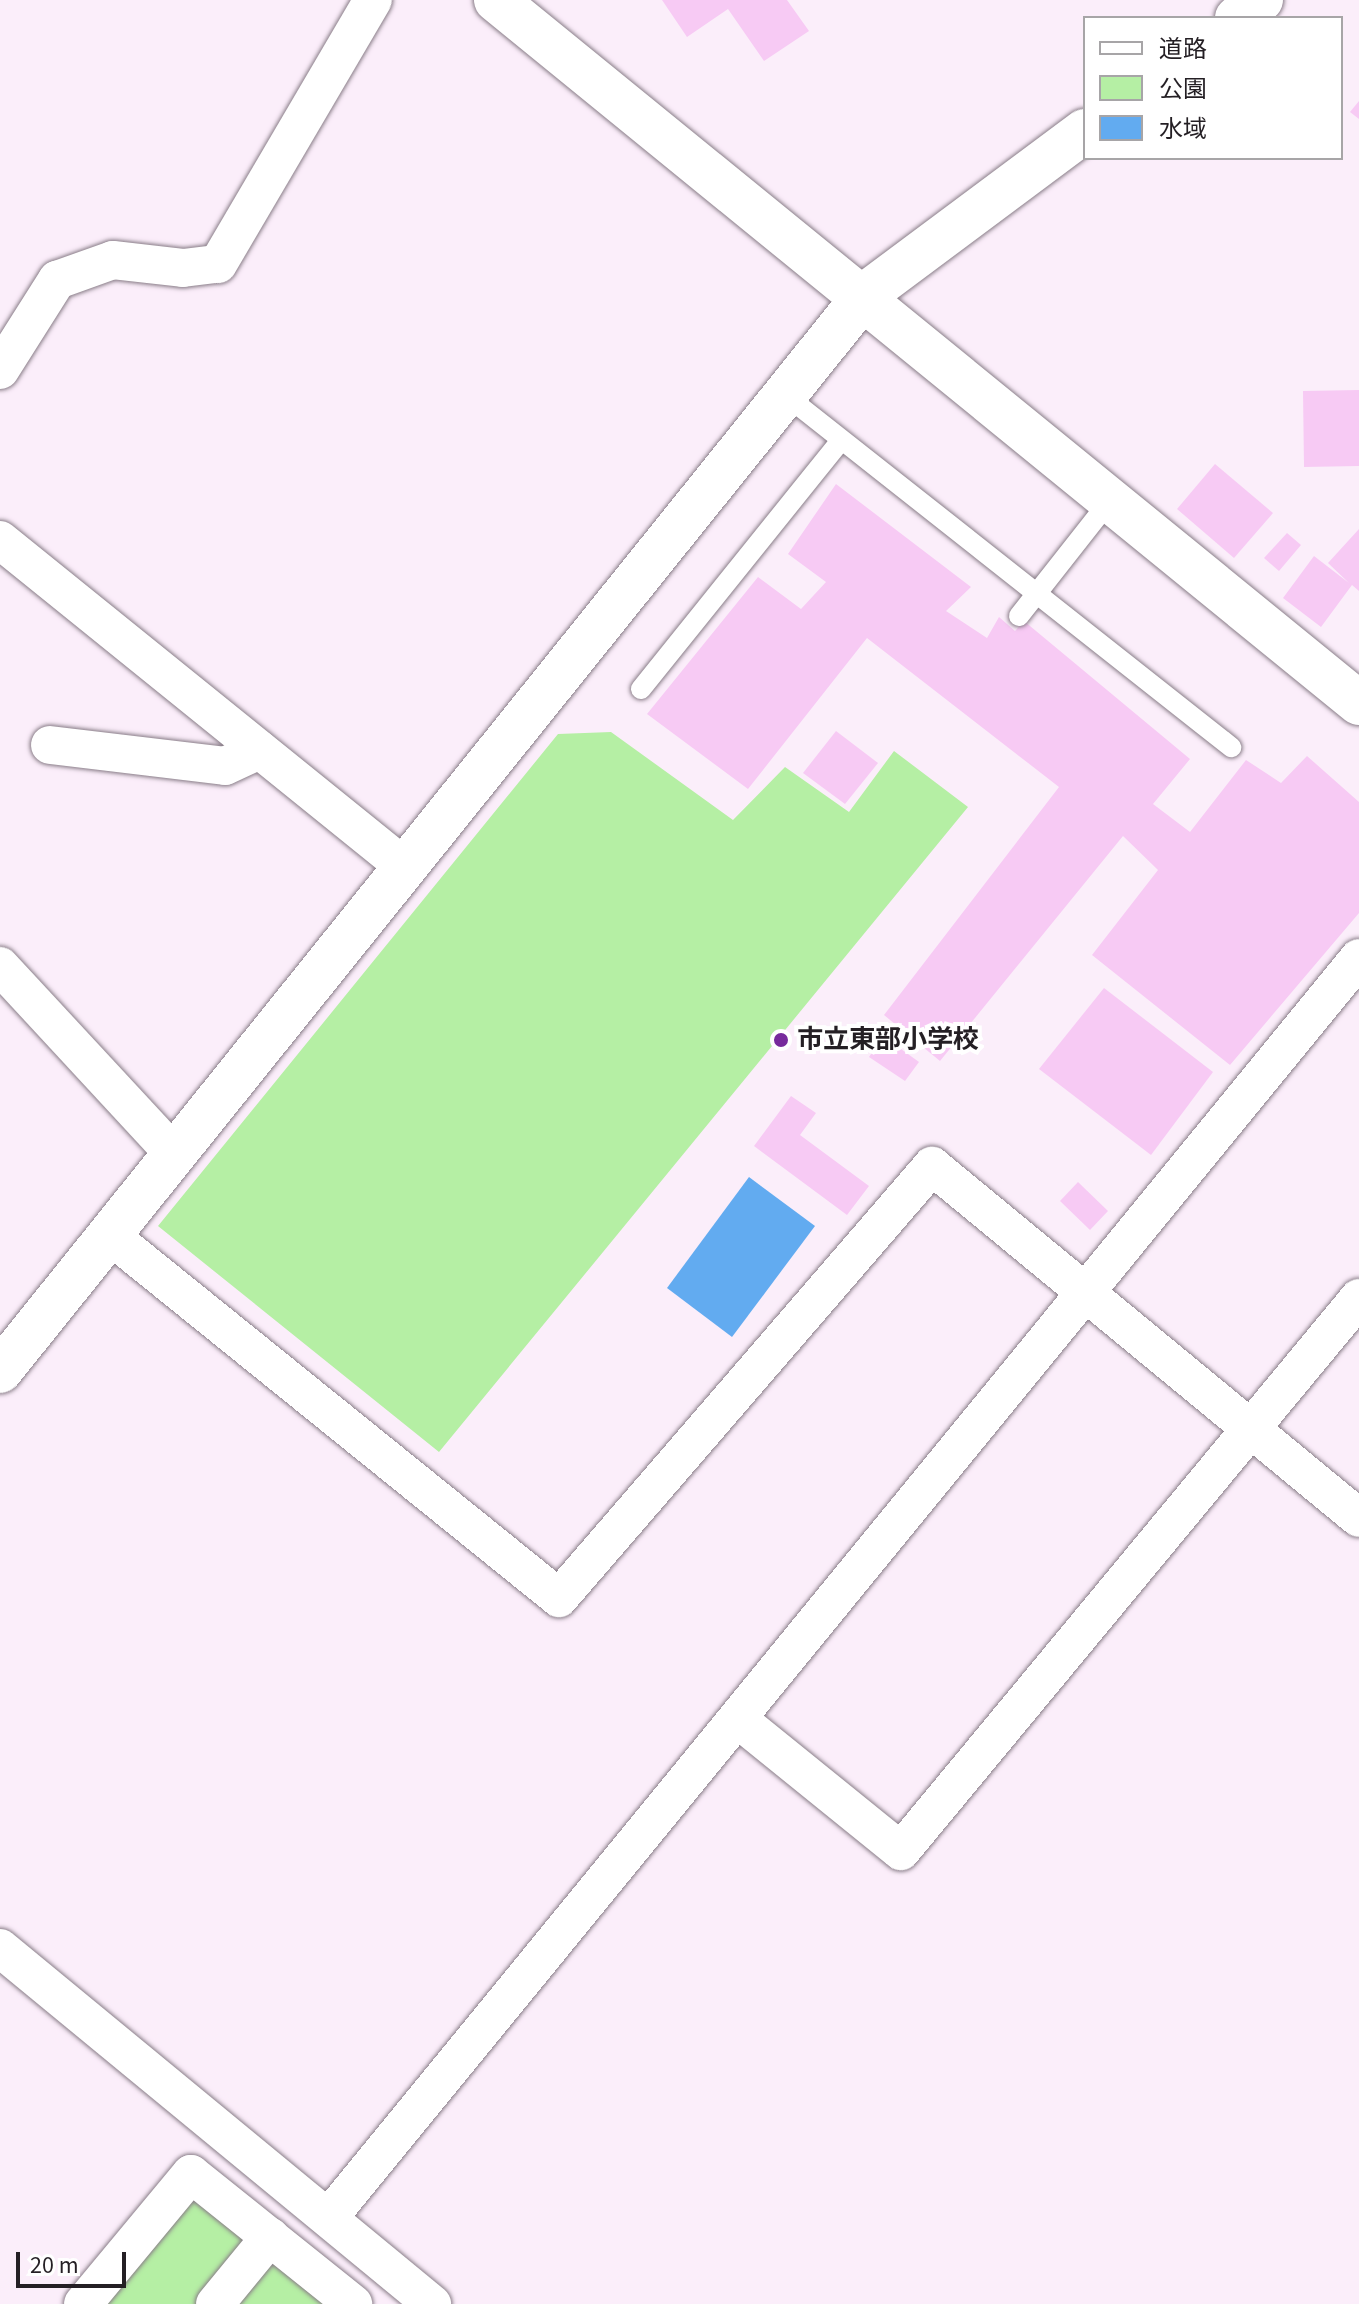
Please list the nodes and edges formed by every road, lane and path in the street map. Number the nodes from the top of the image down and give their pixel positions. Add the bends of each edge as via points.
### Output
1 (373, 0) edge
2 (496, 0) edge
3 (1261, 0) edge
4 (1240, 16) edge
5 (1083, 132) edge
6 (866, 294) junction
7 (0, 370) edge
8 (784, 394) junction
9 (841, 440) junction
10 (1112, 498) junction
11 (0, 540) edge
12 (1036, 593) junction
13 (1019, 616) dead end
14 (641, 689) dead end
15 (1359, 703) edge
16 (50, 745) dead end
17 (1231, 747) dead end
18 (259, 750) junction
19 (401, 864) junction
20 (1359, 958) edge
21 (0, 966) edge
22 (176, 1156) junction
23 (113, 1238) junction
24 (1089, 1293) junction
25 (1359, 1298) edge
26 (0, 1371) edge
27 (1253, 1429) junction
28 (1359, 1518) edge
29 (739, 1720) junction
30 (0, 1948) edge
31 (330, 2216) junction
32 (270, 2237) junction
33 (83, 2304) edge
34 (215, 2304) edge
35 (353, 2304) edge
36 (432, 2304) edge

1 - 7 street via 218,264 183,268 113,260 57,280
2 - 6 street
3 - 4 street
5 - 6 street
6 - 8 street
6 - 10 street
8 - 9 lane
8 - 19 street
9 - 12 lane
9 - 14 lane
10 - 12 lane
10 - 15 street
11 - 18 street
12 - 13 lane
12 - 17 lane
16 - 18 street via 225,766
18 - 19 street
19 - 22 street
20 - 24 street
21 - 22 street
22 - 23 street
23 - 24 street via 559,1598 932,1166
23 - 26 street
24 - 27 street
24 - 29 street
25 - 27 street
27 - 28 street
27 - 29 street via 901,1851
29 - 31 street
30 - 31 street
31 - 36 street
32 - 33 street via 191,2174
32 - 34 street
32 - 35 street

